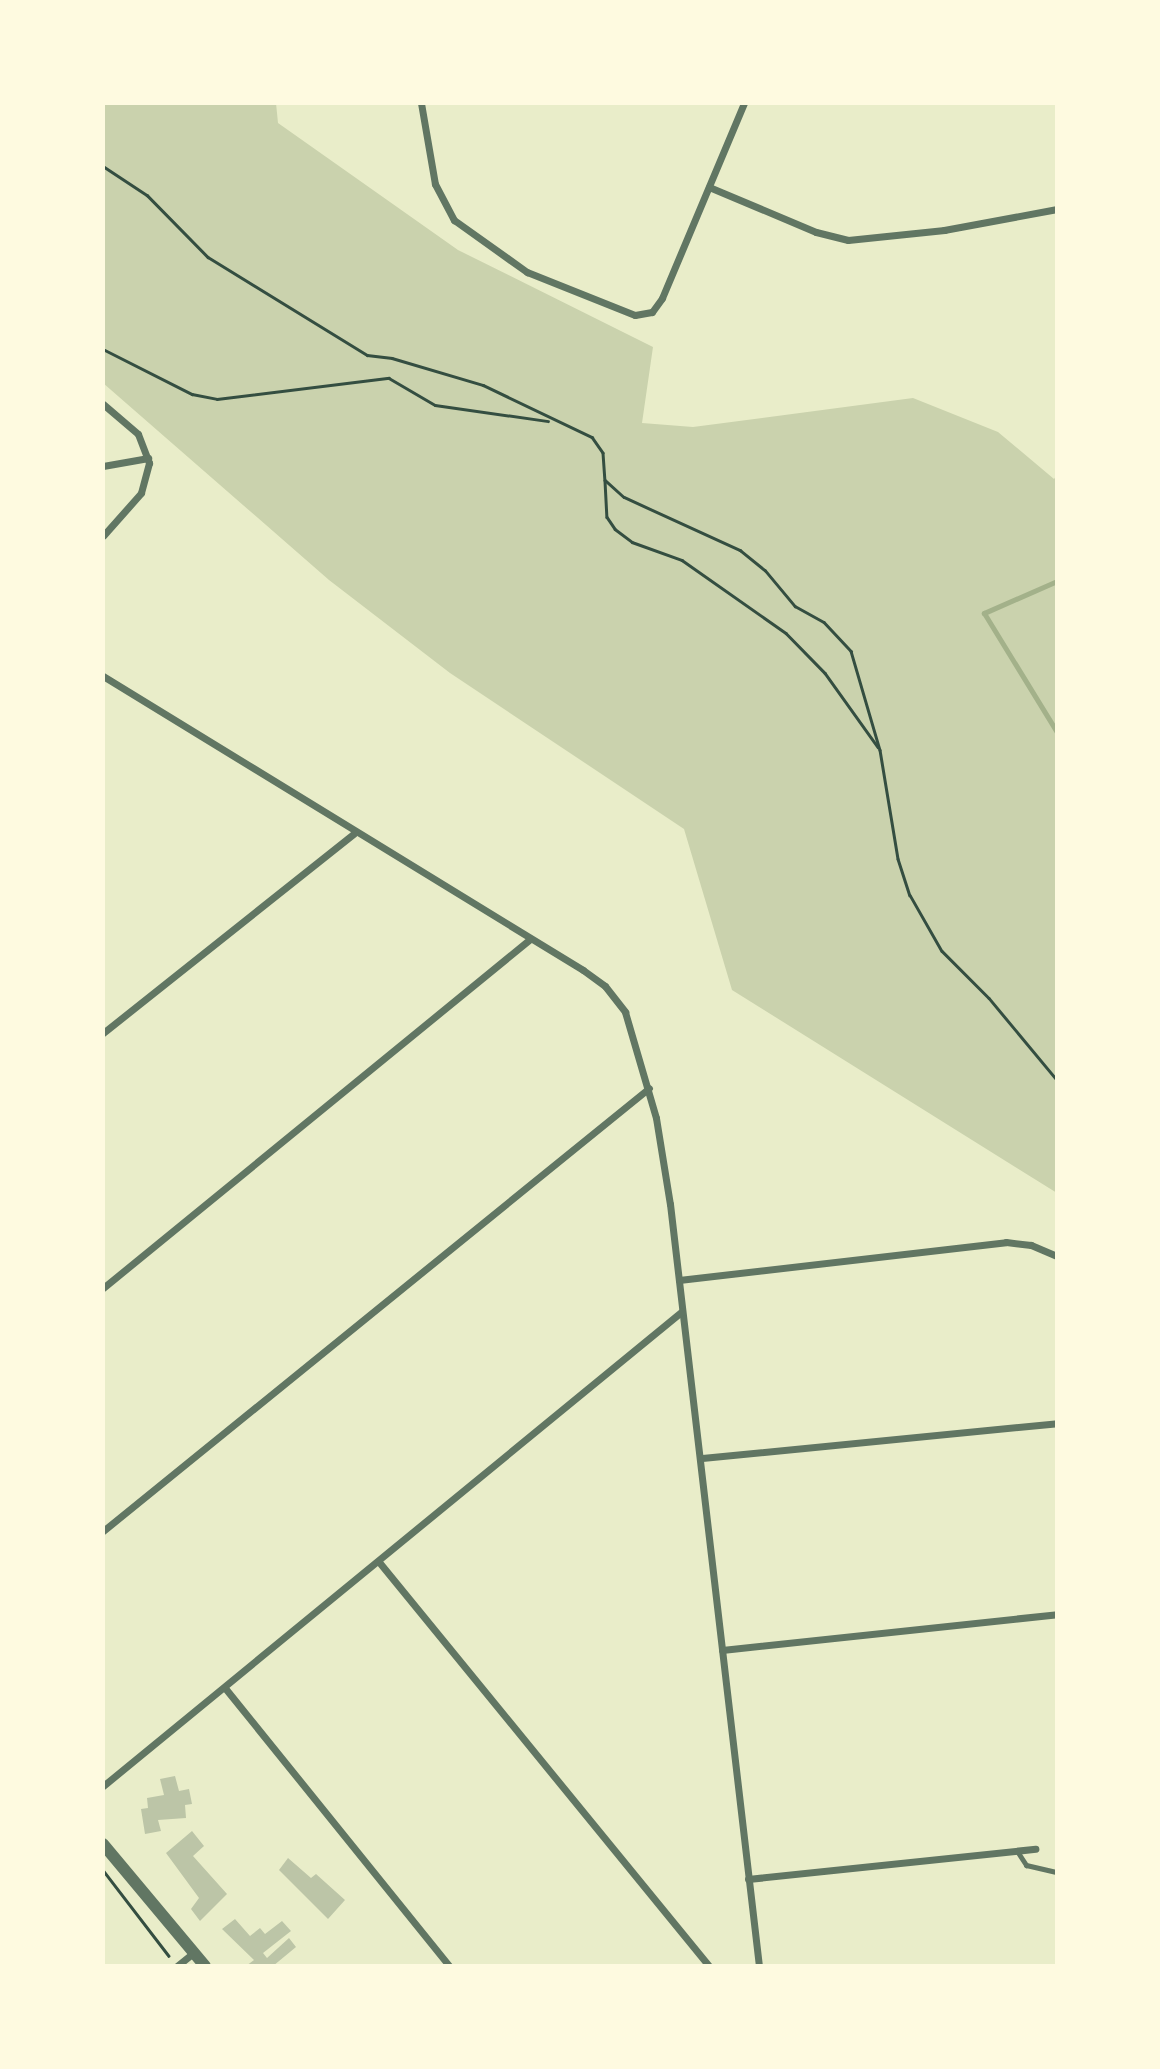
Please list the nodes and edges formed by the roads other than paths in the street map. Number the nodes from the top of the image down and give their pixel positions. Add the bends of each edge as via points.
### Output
1 (421, 103) edge
2 (744, 103) edge
3 (709, 187) junction
4 (1057, 209) edge
5 (103, 404) edge
6 (148, 458) junction
7 (103, 466) edge
8 (103, 536) edge
9 (103, 676) edge
10 (354, 833) junction
11 (529, 940) junction
12 (103, 1033) edge
13 (649, 1088) junction
14 (1057, 1256) edge
15 (679, 1280) junction
16 (103, 1288) edge
17 (681, 1312) junction
18 (1057, 1423) edge
19 (702, 1458) junction
20 (103, 1531) edge
21 (379, 1562) junction
22 (1057, 1614) edge
23 (722, 1650) junction
24 (225, 1688) junction
25 (103, 1786) edge
26 (103, 1844) edge
27 (1035, 1849) dead end
28 (1017, 1851) junction
29 (1057, 1872) edge
30 (748, 1879) junction
31 (194, 1952) junction
32 (176, 1966) edge
33 (205, 1966) edge
34 (449, 1966) edge
35 (709, 1966) edge
36 (758, 1966) edge

1 - 3 street via 435,184 454,220 527,272 635,315 657,307
2 - 3 street
3 - 4 street via 816,232 848,240 944,230
5 - 6 street via 138,434
6 - 7 street
6 - 8 street via 141,493
9 - 10 street
10 - 11 street
10 - 12 street
11 - 13 street via 583,970 615,997 633,1028
11 - 16 street
13 - 15 street via 663,1153
13 - 20 street
14 - 15 street via 1031,1245 1006,1242
15 - 17 street
17 - 19 street
17 - 21 street
18 - 19 street
19 - 23 street
21 - 24 street
21 - 35 street
22 - 23 street
23 - 30 street
24 - 25 street
24 - 34 street
26 - 31 street
27 - 28 street
28 - 29 lane via 1026,1865
28 - 30 street
30 - 36 street
31 - 32 street
31 - 33 street

